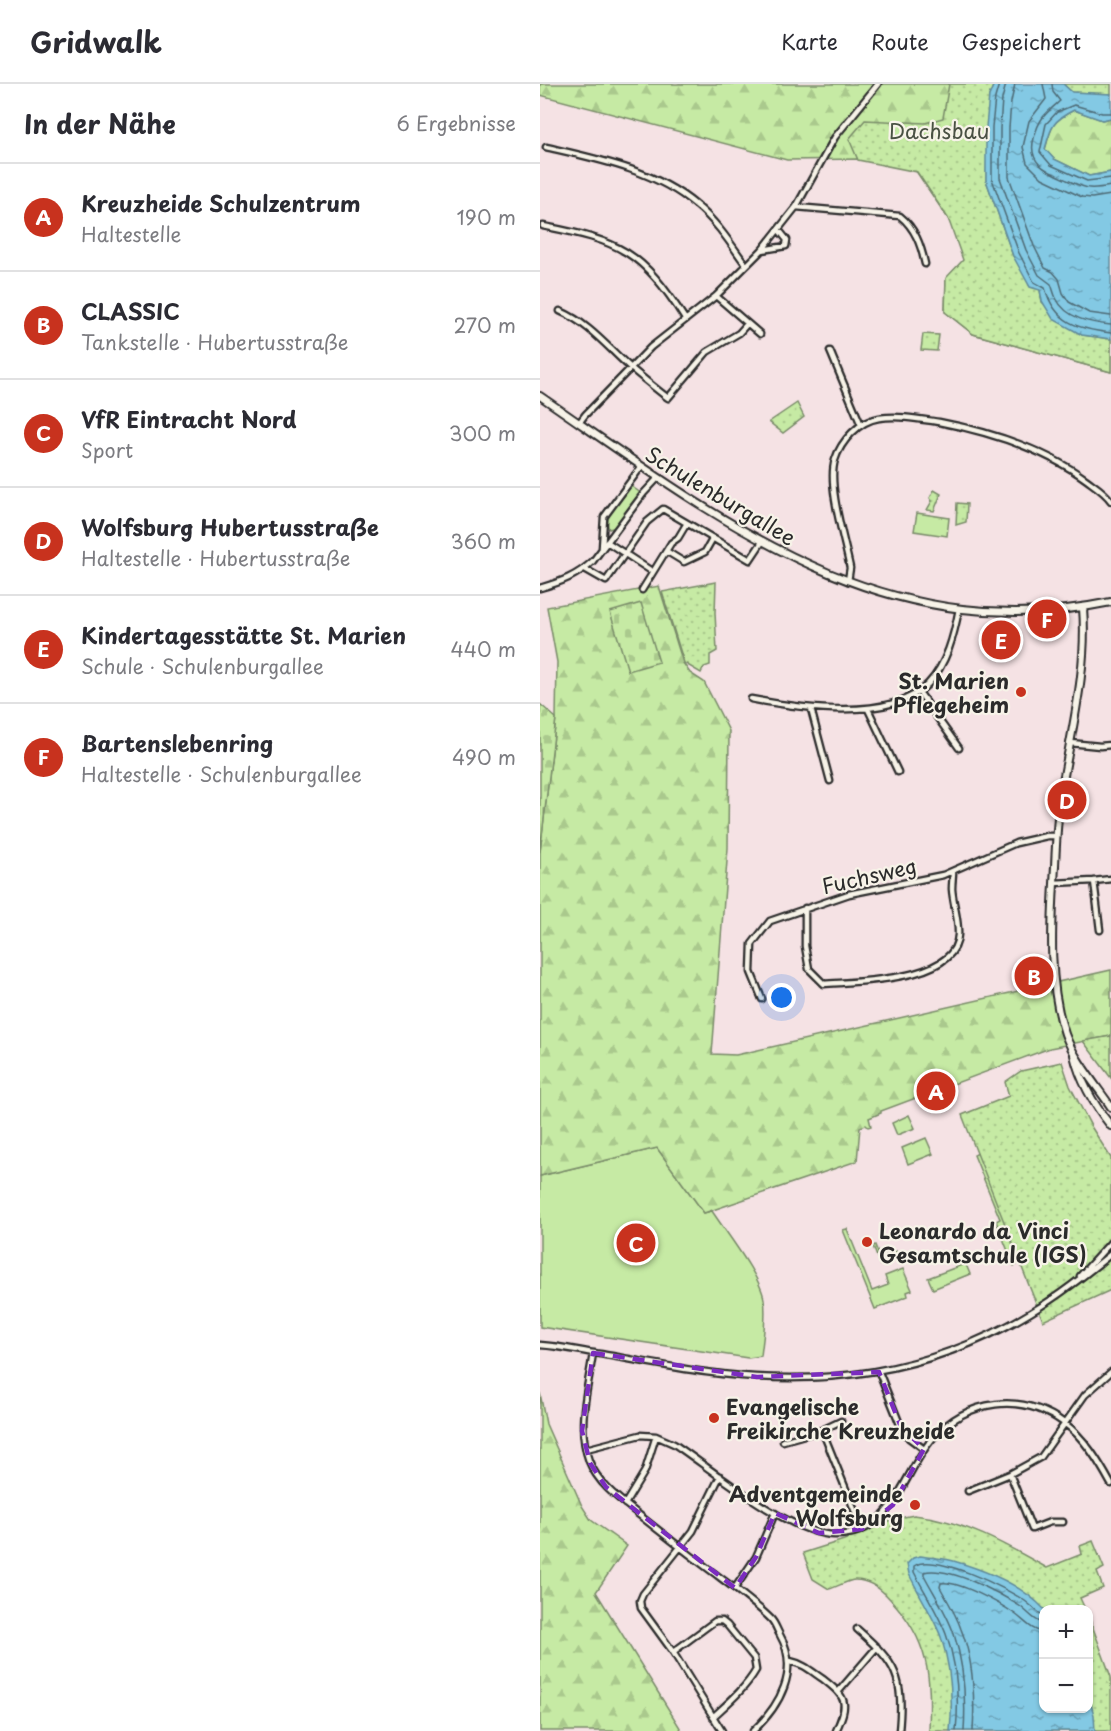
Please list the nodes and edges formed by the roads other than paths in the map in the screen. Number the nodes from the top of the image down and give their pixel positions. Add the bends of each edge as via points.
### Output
1 (878, 84) edge
2 (546, 147) dead end
3 (796, 207) junction
4 (543, 226) dead end
5 (779, 230) junction
6 (762, 249) junction
7 (925, 264) dead end
8 (746, 265) junction
9 (716, 296) junction
10 (560, 311) dead end
11 (685, 319) junction
12 (747, 324) junction
13 (760, 333) dead end
14 (830, 351) dead end
15 (631, 368) junction
16 (540, 396) edge
17 (579, 423) junction
18 (861, 425) junction
19 (641, 467) junction
20 (658, 478) junction
21 (1111, 489) edge
22 (1107, 495) junction
23 (1111, 501) edge
24 (687, 523) junction
25 (713, 538) junction
26 (607, 542) junction
27 (762, 542) junction
28 (602, 550) junction
29 (666, 551) junction
30 (624, 554) junction
31 (585, 569) junction
32 (652, 572) junction
33 (848, 581) junction
34 (540, 588) edge
35 (642, 590) dead end
36 (1111, 602) edge
37 (1083, 608) junction
38 (959, 609) junction
39 (919, 692) junction
40 (751, 699) dead end
41 (811, 709) junction
42 (868, 709) junction
43 (1070, 743) junction
44 (1111, 745) edge
45 (959, 748) dead end
46 (898, 772) dead end
47 (830, 781) dead end
48 (1057, 836) junction
49 (953, 871) junction
50 (1111, 879) edge
51 (1094, 881) junction
52 (1054, 882) junction
53 (805, 909) junction
54 (1100, 930) dead end
55 (762, 999) dead end
56 (1073, 1052) junction
57 (1111, 1107) edge
58 (1111, 1125) edge
59 (1111, 1242) edge
60 (1111, 1254) edge
61 (1070, 1287) junction
62 (540, 1345) edge
63 (594, 1353) junction
64 (879, 1372) junction
65 (1111, 1372) edge
66 (841, 1421) dead end
67 (1065, 1423) junction
68 (822, 1430) junction
69 (656, 1436) junction
70 (783, 1441) dead end
71 (586, 1449) junction
72 (924, 1449) junction
73 (1010, 1474) junction
74 (720, 1476) junction
75 (1111, 1484) edge
76 (968, 1491) dead end
77 (625, 1504) junction
78 (775, 1513) junction
79 (1063, 1522) dead end
80 (862, 1529) junction
81 (681, 1547) junction
82 (735, 1588) junction
83 (857, 1629) dead end
84 (877, 1647) junction
85 (673, 1652) junction
86 (790, 1661) junction
87 (839, 1691) junction
88 (713, 1717) junction
89 (722, 1731) edge
90 (753, 1731) edge
91 (836, 1731) edge
92 (899, 1731) edge

1 - 3 street via 835,137
2 - 8 street via 632,170 678,192 715,223
3 - 5 street
3 - 7 street via 900,216 910,224
4 - 11 street via 586,234 637,259 654,275
5 - 6 street
5 - 6 street via 788,240 786,246
6 - 8 street
8 - 9 street
9 - 11 street
9 - 12 street
10 - 15 street via 584,324
11 - 15 street
12 - 13 street
12 - 15 street via 707,352 668,398
14 - 18 street
15 - 17 street
16 - 17 street, Schulenburgallee
17 - 19 street, Schulenburgallee
18 - 22 street via 878,418 911,417 1014,441 1072,470
18 - 33 street via 843,445 833,470 850,568
19 - 20 street, Schulenburgallee
19 - 28 street via 604,517
20 - 26 street
20 - 27 street, Schulenburgallee
21 - 22 street
22 - 23 street
24 - 25 street
24 - 29 street
24 - 30 street via 663,509 647,522
25 - 27 street via 750,560
25 - 29 street via 705,552 684,562
26 - 28 street
26 - 30 street
27 - 33 street, Schulenburgallee
28 - 31 street
29 - 32 street
30 - 31 street via 606,581
30 - 32 street
31 - 34 street via 570,579
32 - 35 street
33 - 38 street, Schulenburgallee via 890,595
36 - 37 street, Schulenburgallee
37 - 38 street, Schulenburgallee via 1034,612
37 - 43 street via 1080,683
38 - 39 street via 950,648 940,668
39 - 42 street
39 - 45 street
40 - 41 street
41 - 42 street
41 - 47 street
42 - 46 street
43 - 44 street
43 - 48 street
48 - 49 street, Fuchsweg via 1016,843
48 - 52 street
49 - 53 street, Fuchsweg via 849,894
49 - 53 street via 958,936 955,950 946,960 914,973 824,984 809,969
50 - 51 street
51 - 52 street
51 - 54 street
52 - 56 street via 1054,972 1065,1034
53 - 55 street, Fuchsweg via 770,921 752,944 751,972
56 - 57 street
56 - 58 street via 1082,1080
59 - 61 street
60 - 61 street
61 - 64 street via 982,1338 937,1357
62 - 63 street
63 - 64 street via 757,1377
63 - 71 street via 582,1431
64 - 72 street via 901,1427
65 - 67 street via 1085,1395
66 - 68 street
67 - 72 street via 1031,1406 1014,1402 990,1404 953,1420
67 - 73 street via 1041,1456
67 - 75 street via 1090,1450
68 - 70 street
68 - 80 street
69 - 71 street via 640,1435
69 - 74 street
69 - 77 street via 645,1471
71 - 77 street via 601,1480
72 - 80 street via 892,1505
73 - 76 street
73 - 79 street via 1032,1529
74 - 78 street
74 - 81 street
77 - 81 street
78 - 80 street via 819,1533 835,1535
78 - 82 street via 756,1557
81 - 82 street
81 - 85 street via 639,1601
82 - 86 street via 772,1620
83 - 84 street
84 - 87 street
84 - 92 street via 887,1657 899,1686
85 - 88 street
85 - 88 street via 715,1621 722,1621 754,1658 756,1671 752,1677
86 - 87 street via 808,1667
86 - 90 street via 777,1702
87 - 91 street via 844,1711
88 - 89 street

